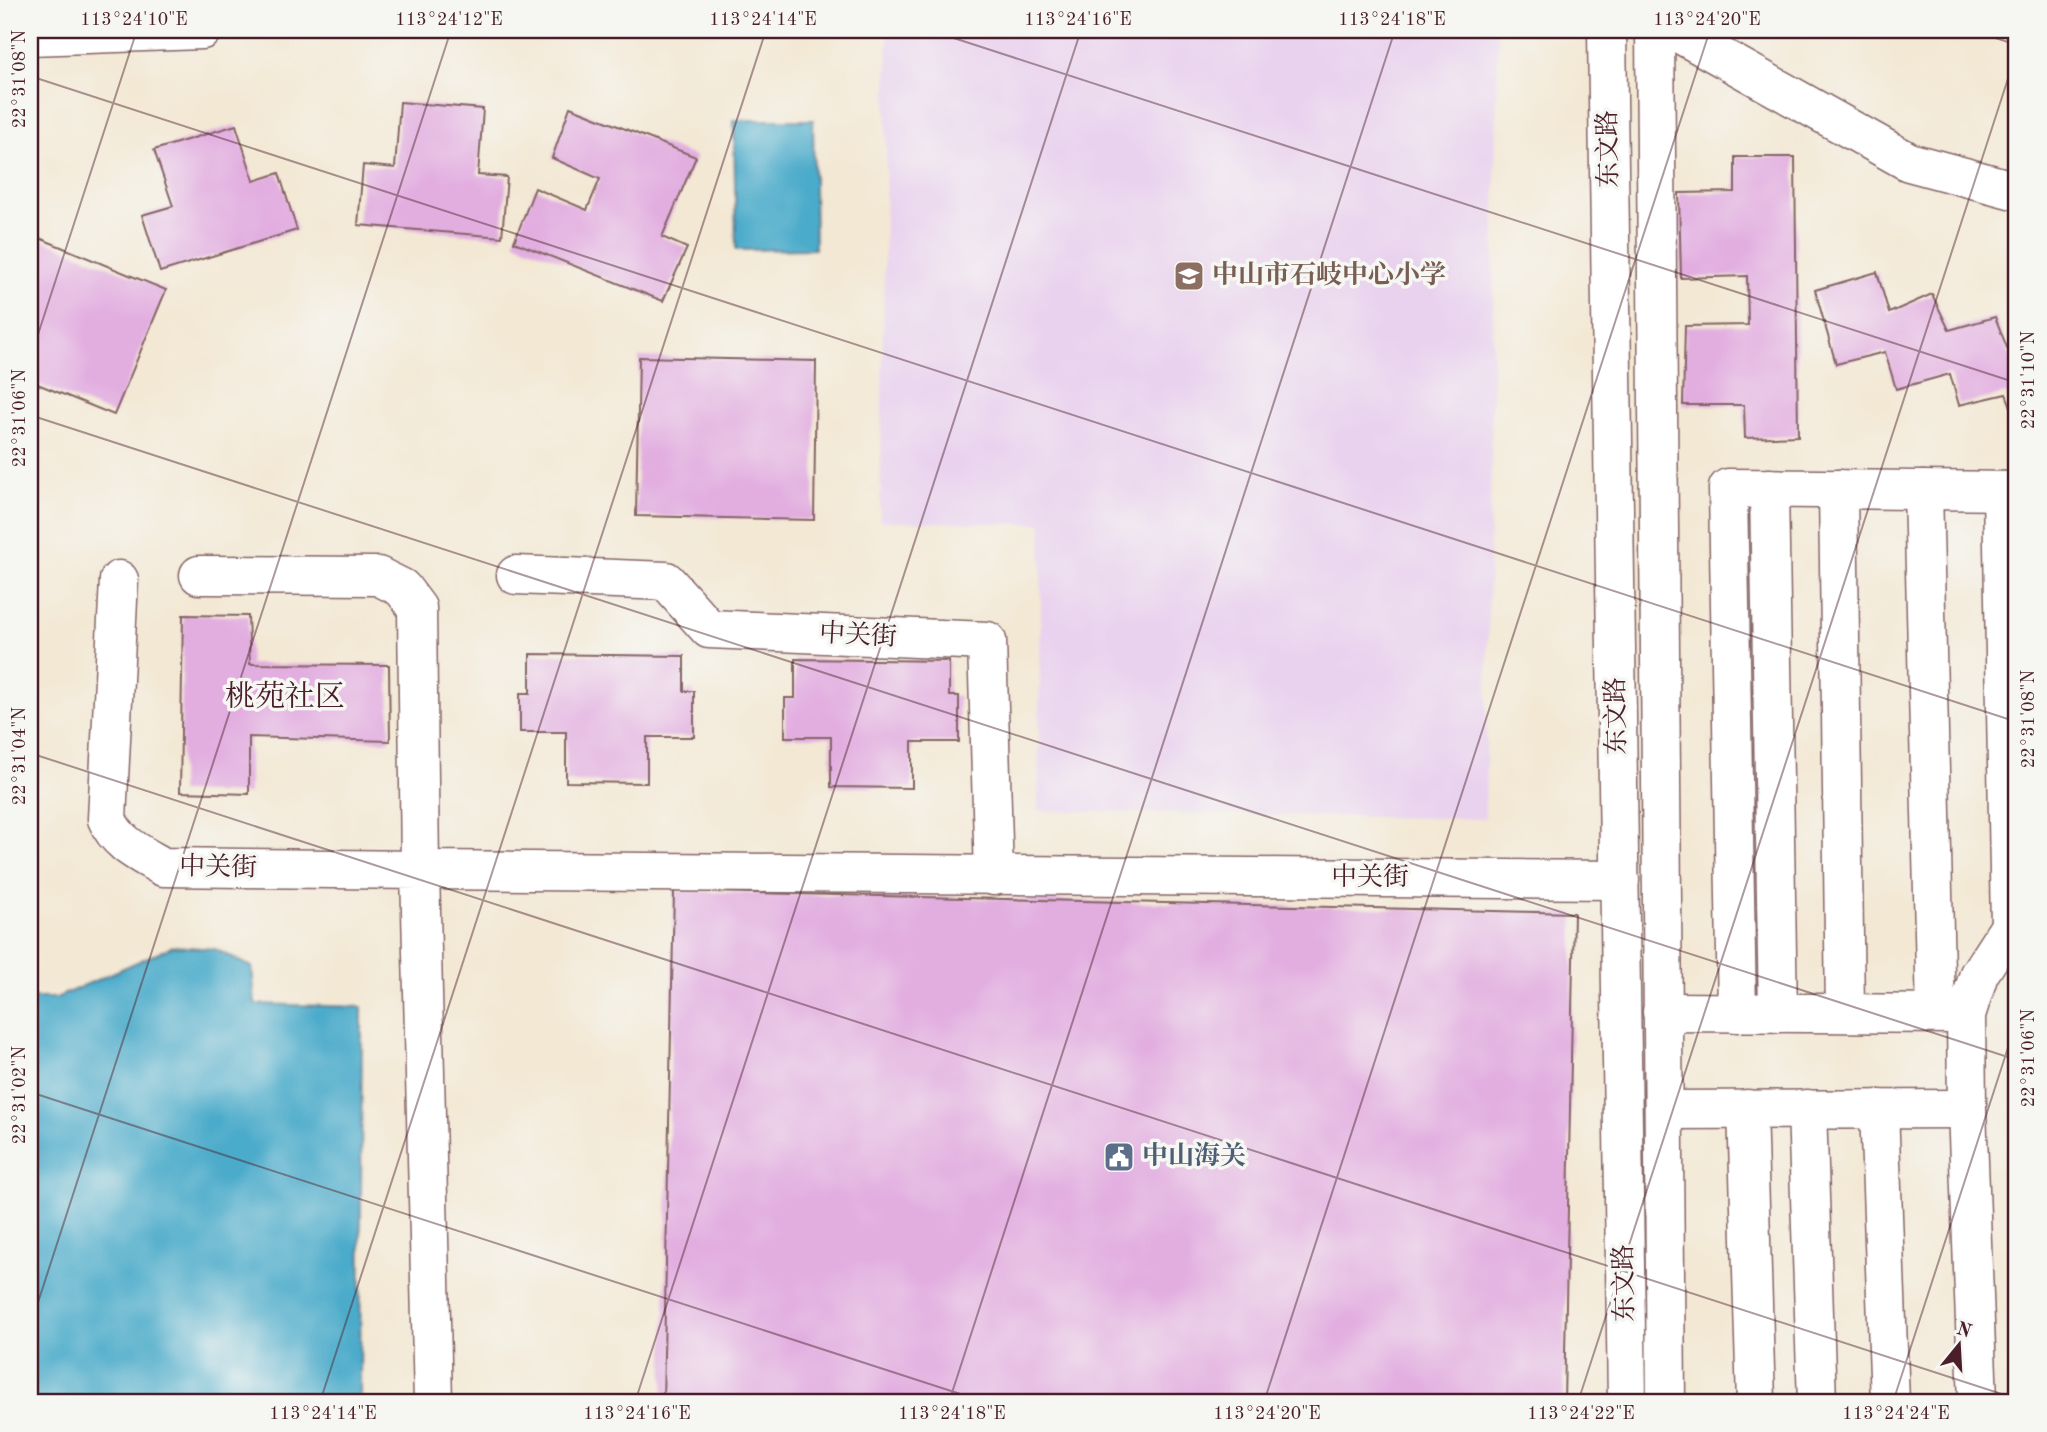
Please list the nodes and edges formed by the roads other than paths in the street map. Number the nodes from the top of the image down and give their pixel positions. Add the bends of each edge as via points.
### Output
1 (202, 30) edge
2 (1607, 30) edge
3 (1655, 30) edge
4 (1673, 30) edge
5 (30, 36) edge
6 (2017, 191) edge
7 (1769, 488) junction
8 (1838, 489) junction
9 (1923, 490) junction
10 (2010, 491) edge
11 (199, 575) dead end
12 (516, 575) dead end
13 (119, 580) dead end
14 (420, 870) junction
15 (994, 876) junction
16 (1619, 880) junction
17 (2014, 923) edge
18 (1662, 1012) junction
19 (1845, 1012) junction
20 (1737, 1013) junction
21 (1778, 1013) junction
22 (1951, 1014) junction
23 (1747, 1109) junction
24 (1807, 1109) junction
25 (1879, 1109) junction
26 (1967, 1109) junction
27 (1664, 1110) junction
28 (433, 1402) edge
29 (1627, 1402) edge
30 (1666, 1402) edge
31 (1756, 1402) edge
32 (1817, 1402) edge
33 (1891, 1402) edge
34 (1978, 1402) edge

1 - 5 street
2 - 16 street, 东文路
3 - 18 street, 东文路
4 - 6 street via 1909,162
7 - 8 street
7 - 20 street via 1728,488
7 - 21 street
8 - 9 street
8 - 19 street
9 - 10 street
9 - 22 street
10 - 17 street
11 - 14 street via 378,576 402,588 417,608
12 - 15 street, 中关街 via 666,581 709,629 988,641
13 - 14 street, 中关街 via 107,819 112,832 163,867
14 - 15 street, 中关街
14 - 28 street
15 - 16 street, 中关街
16 - 29 street, 东文路
17 - 22 street
18 - 20 street
18 - 27 street, 东文路
19 - 21 street
19 - 22 street
20 - 21 street
22 - 26 street
23 - 24 street
23 - 27 street
23 - 31 street
24 - 25 street
24 - 32 street
25 - 26 street
25 - 33 street
26 - 34 street
27 - 30 street, 东文路

